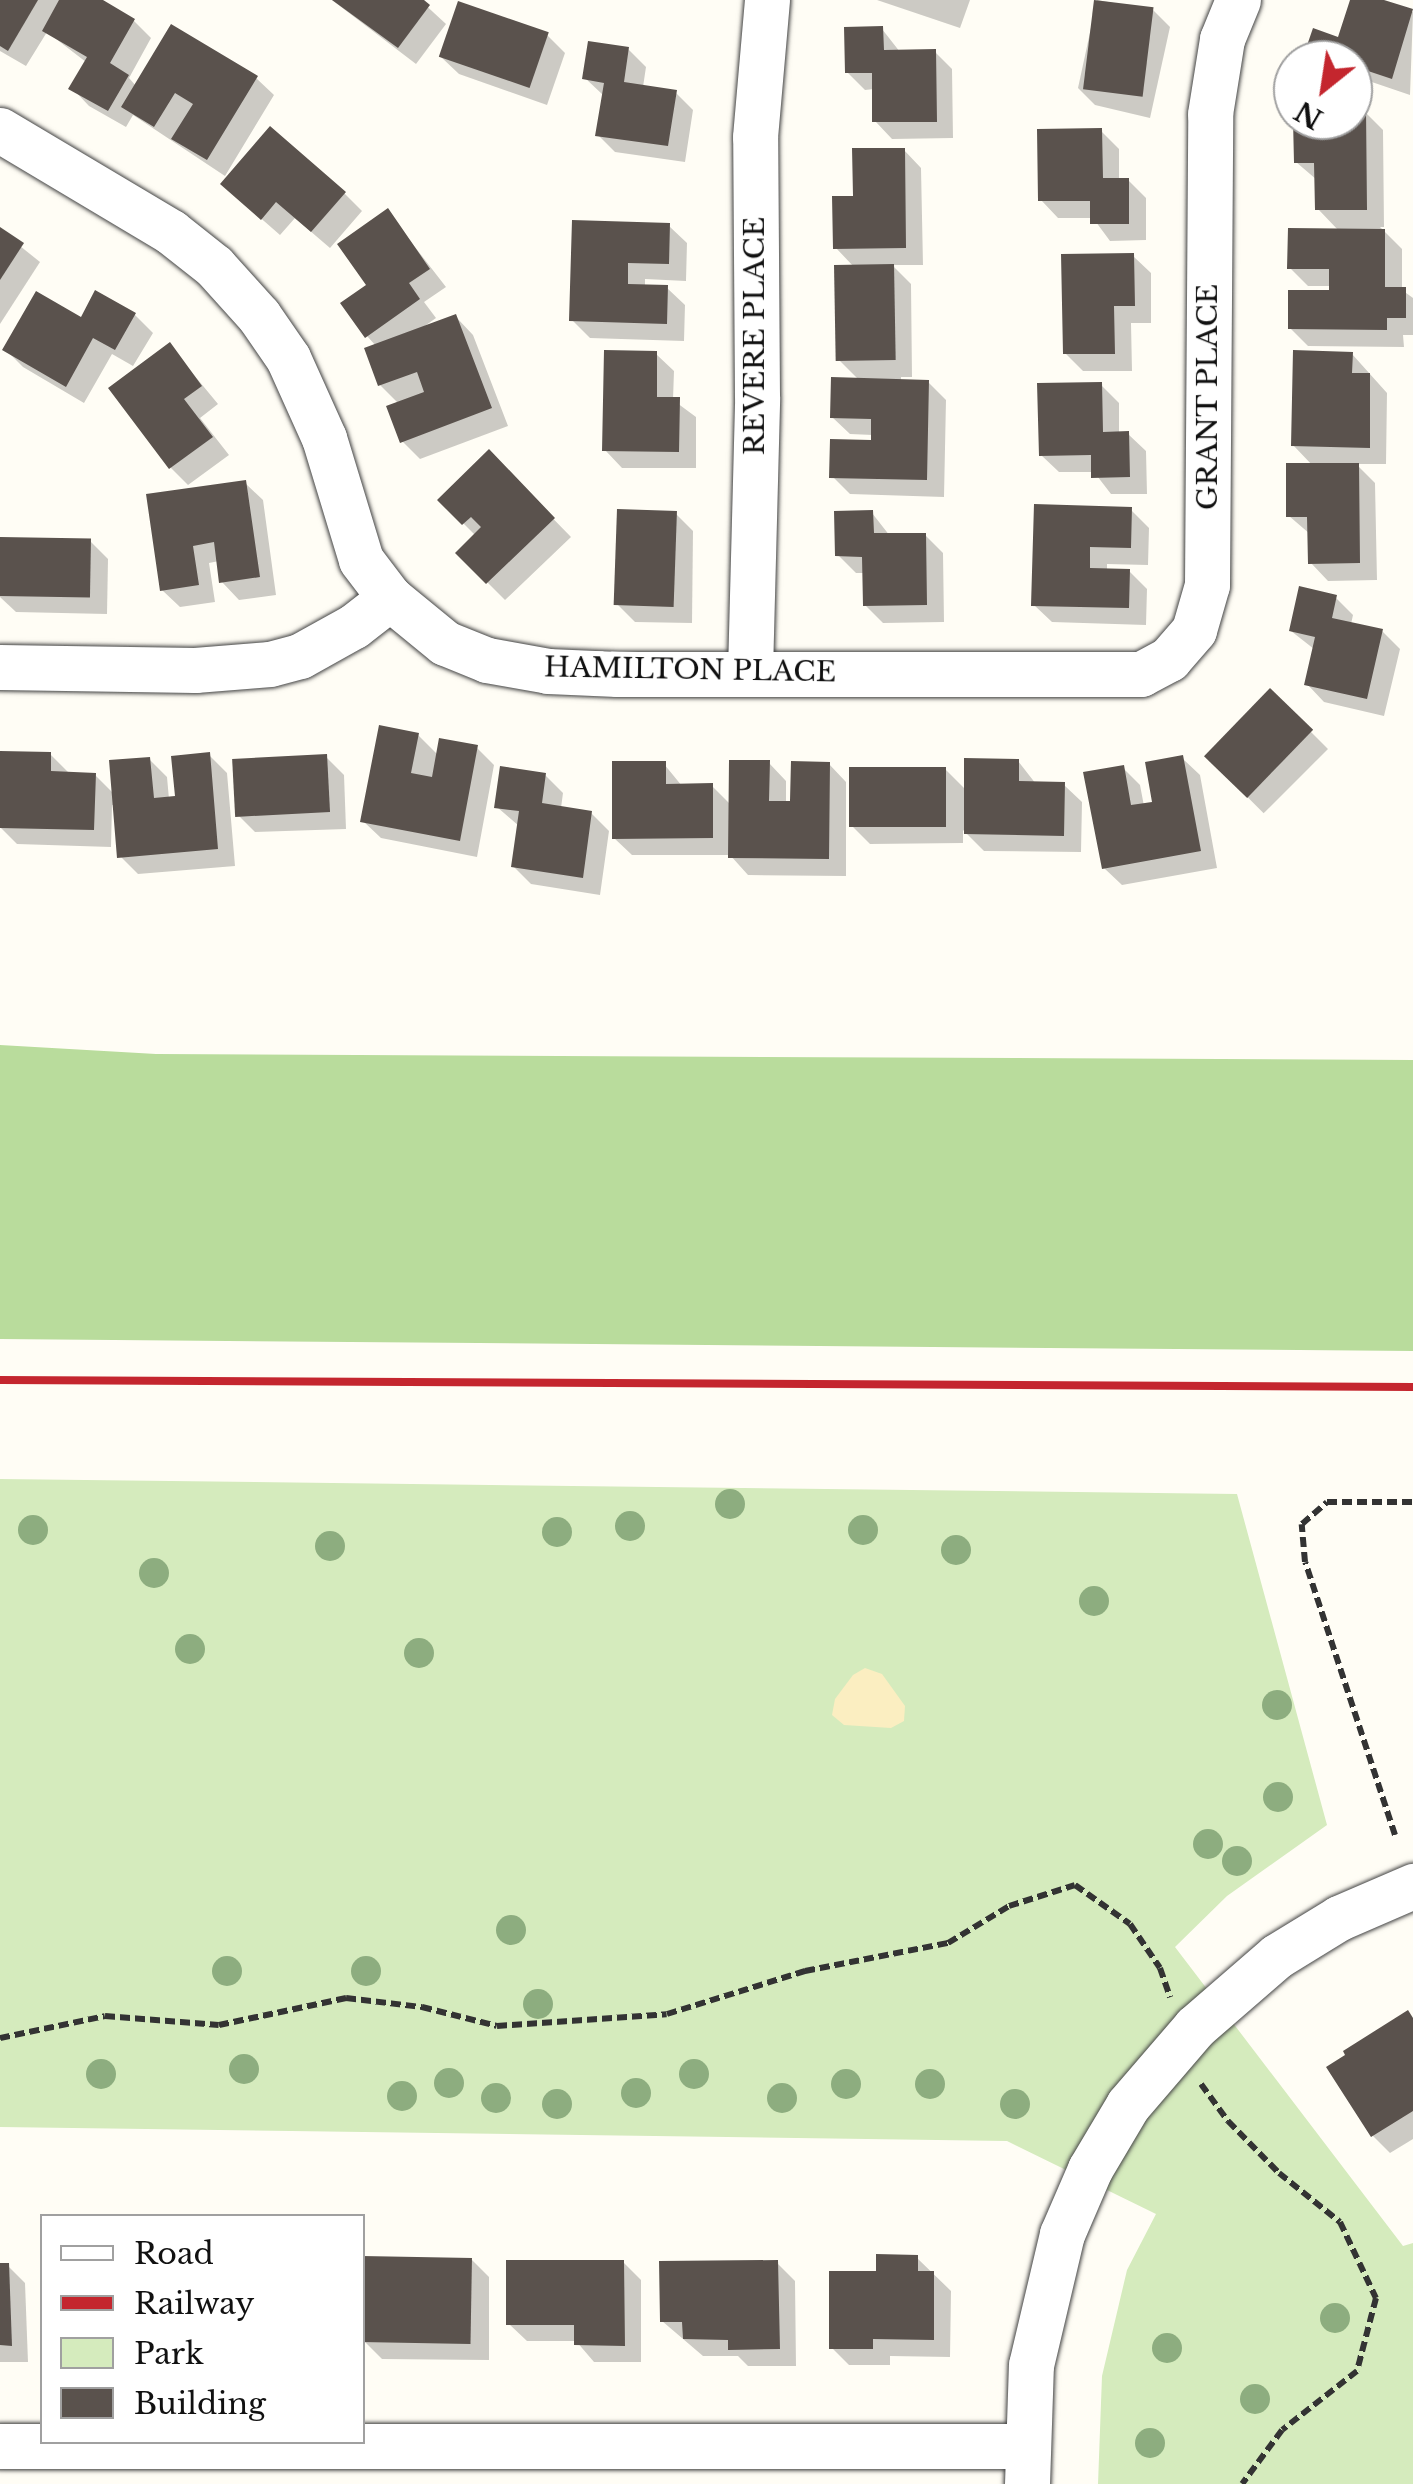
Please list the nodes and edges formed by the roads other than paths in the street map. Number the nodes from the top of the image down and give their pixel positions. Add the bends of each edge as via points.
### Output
1 (767, 0) edge
2 (1238, 0) edge
3 (0, 130) edge
4 (390, 598) junction
5 (0, 666) edge
6 (750, 672) junction
7 (1046, 676) joint
8 (1413, 1886) edge
9 (0, 2446) edge
10 (495, 2465) edge
11 (637, 2465) edge
12 (1027, 2465) edge

1 - 6 street, REVERE PLACE via 755,136
2 - 7 street, GRANT PLACE via 1222,39 1210,114 1202,612 1169,659 1141,674
3 - 4 street, HAMILTON PLACE via 172,232 259,316 288,358 324,438 362,560
4 - 5 street via 313,648 270,664 194,670
4 - 6 street, HAMILTON PLACE via 445,643 487,660 548,671
6 - 7 street, HAMILTON PLACE
8 - 12 street via 1338,1918 1277,1956 1184,2040 1128,2105 1062,2234 1032,2364
9 - 10 street
10 - 11 street
11 - 12 street

